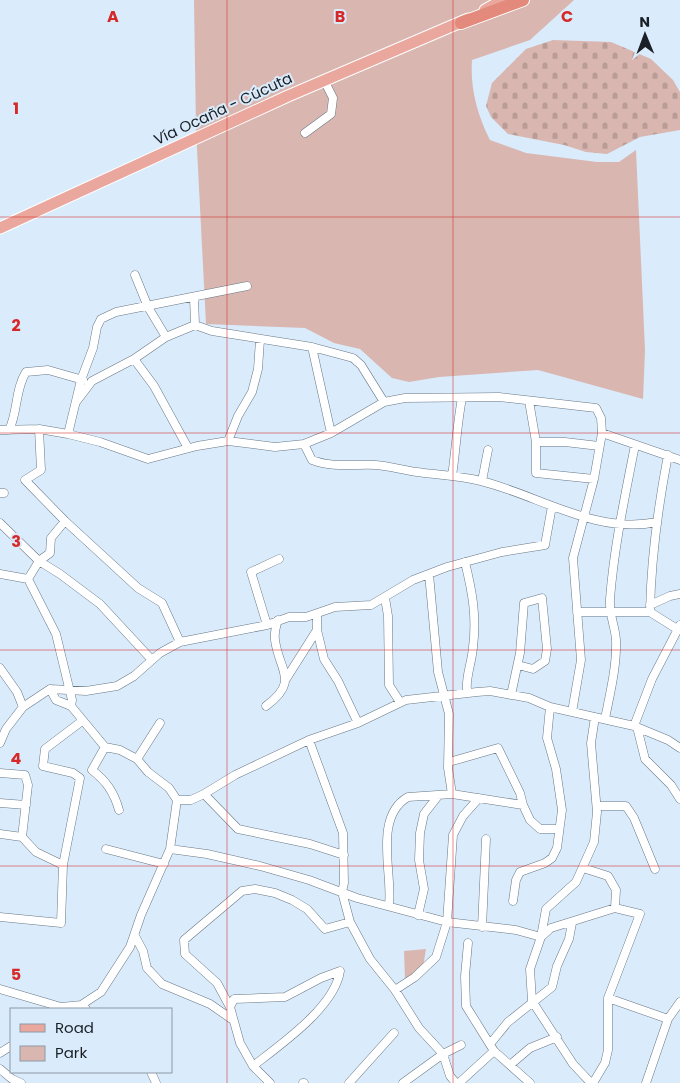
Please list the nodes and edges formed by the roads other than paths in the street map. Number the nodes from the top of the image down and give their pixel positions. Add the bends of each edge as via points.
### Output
1 (503, 0) edge
2 (523, 0) edge
3 (460, 23) junction
4 (324, 80) junction
5 (305, 133) dead end
6 (0, 228) edge
7 (135, 275) dead end
8 (247, 286) dead end
9 (194, 297) junction
10 (148, 307) junction
11 (194, 325) junction
12 (166, 337) junction
13 (260, 340) junction
14 (312, 347) junction
15 (134, 359) junction
16 (81, 380) junction
17 (92, 381) junction
18 (462, 398) junction
19 (529, 401) junction
20 (76, 402) junction
21 (384, 402) junction
22 (38, 429) junction
23 (0, 430) edge
24 (9, 430) junction
25 (331, 433) junction
26 (602, 433) junction
27 (68, 434) junction
28 (228, 441) junction
29 (536, 442) junction
30 (304, 444) junction
31 (635, 445) junction
32 (598, 446) junction
33 (188, 448) junction
34 (488, 450) dead end
35 (668, 455) junction
36 (680, 460) edge
37 (452, 476) junction
38 (594, 479) junction
39 (482, 481) junction
40 (552, 506) junction
41 (585, 516) junction
42 (66, 521) junction
43 (0, 522) edge
44 (657, 522) junction
45 (619, 524) junction
46 (279, 559) dead end
47 (39, 561) junction
48 (465, 562) junction
49 (0, 574) edge
50 (429, 574) junction
51 (28, 579) junction
52 (680, 594) edge
53 (385, 598) junction
54 (650, 608) junction
55 (577, 612) junction
56 (610, 612) junction
57 (317, 614) junction
58 (278, 620) junction
59 (267, 625) junction
60 (679, 627) edge
61 (317, 630) junction
62 (180, 642) junction
63 (152, 660) junction
64 (518, 665) junction
65 (0, 668) edge
66 (286, 679) junction
67 (50, 689) junction
68 (69, 692) junction
69 (467, 693) junction
70 (511, 695) junction
71 (443, 696) junction
72 (400, 702) junction
73 (71, 706) junction
74 (266, 706) dead end
75 (23, 707) junction
76 (550, 707) junction
77 (572, 712) junction
78 (595, 717) junction
79 (605, 719) junction
80 (82, 721) junction
81 (160, 723) dead end
82 (358, 723) junction
83 (635, 727) junction
84 (680, 739) edge
85 (309, 740) junction
86 (668, 740) junction
87 (0, 743) edge
88 (105, 747) junction
89 (680, 748) edge
90 (137, 759) junction
91 (449, 762) junction
92 (92, 770) junction
93 (0, 773) edge
94 (80, 778) junction
95 (204, 794) junction
96 (452, 794) junction
97 (438, 796) junction
98 (479, 798) junction
99 (680, 799) edge
100 (178, 800) junction
101 (0, 803) edge
102 (26, 805) junction
103 (523, 805) junction
104 (598, 806) junction
105 (118, 810) dead end
106 (558, 829) junction
107 (0, 834) edge
108 (22, 837) junction
109 (486, 839) dead end
110 (106, 849) dead end
111 (170, 850) junction
112 (344, 855) junction
113 (164, 864) junction
114 (63, 865) junction
115 (582, 868) junction
116 (655, 869) dead end
117 (342, 892) junction
118 (513, 901) dead end
119 (389, 905) junction
120 (615, 908) junction
121 (418, 915) junction
122 (0, 917) edge
123 (350, 922) junction
124 (447, 922) junction
125 (572, 923) junction
126 (482, 927) junction
127 (135, 936) junction
128 (541, 936) junction
129 (468, 943) dead end
130 (0, 989) edge
131 (395, 990) junction
132 (608, 998) junction
133 (532, 1001) junction
134 (680, 1002) edge
135 (230, 1007) junction
136 (81, 1008) edge
137 (668, 1019) junction
138 (233, 1020) junction
139 (394, 1033) dead end
140 (557, 1037) junction
141 (461, 1045) dead end
142 (492, 1047) junction
143 (443, 1054) junction
144 (253, 1066) junction
145 (510, 1066) junction
146 (0, 1069) edge
147 (352, 1080) edge
148 (21, 1083) edge
149 (270, 1083) edge
150 (362, 1083) edge
151 (403, 1083) edge
152 (457, 1083) edge
153 (530, 1083) edge
154 (592, 1083) edge
155 (646, 1083) edge

1 - 3 main road, Vía Ocaña - Cúcuta
2 - 3 highway
3 - 4 main road, Vía Ocaña - Cúcuta
4 - 5 street via 333,98 331,114
4 - 6 main road, Vía Ocaña - Cúcuta
7 - 10 street
8 - 9 street
9 - 10 street
9 - 11 street
10 - 12 street
10 - 16 street via 116,312 101,319
11 - 12 street
11 - 13 street
12 - 15 street
13 - 14 street
13 - 28 street via 252,392
14 - 21 street via 353,358 361,365
14 - 25 street
15 - 17 street
15 - 33 street via 154,386
16 - 17 street
16 - 20 street
16 - 24 street via 48,370 26,372 21,378
17 - 20 street
18 - 19 street via 499,397
18 - 21 street via 405,398
18 - 37 street via 455,430 457,440
19 - 26 street via 596,408 601,418
19 - 29 street
20 - 27 street
21 - 25 street
22 - 24 street
22 - 27 street
22 - 42 street via 41,470 25,480
23 - 24 street
25 - 30 street
26 - 31 street
26 - 32 street
27 - 33 street via 148,459
28 - 30 street via 275,448
28 - 33 street
29 - 32 street
29 - 38 street via 536,472
30 - 37 street via 312,460 324,465 377,465
31 - 35 street
31 - 45 street
32 - 38 street
34 - 39 street
35 - 36 street
35 - 44 street
37 - 39 street
38 - 41 street
39 - 40 street
40 - 41 street
40 - 48 street via 544,544
41 - 45 street
41 - 55 street via 574,558
42 - 47 street via 51,538 50,553
42 - 62 street via 138,588 162,603
43 - 47 street
44 - 45 street via 640,526
44 - 54 street
45 - 56 street
46 - 59 street via 251,572
47 - 51 street
47 - 63 street via 100,604
48 - 50 street
48 - 69 street via 474,600 474,647
49 - 51 street
50 - 53 street
50 - 71 street
51 - 68 street via 56,634
52 - 54 street
53 - 57 street via 371,605 335,608
53 - 72 street via 389,685
54 - 56 street
54 - 60 street
55 - 56 street
55 - 77 street via 581,660
56 - 79 street via 616,639
57 - 58 street
57 - 61 street
58 - 59 street
58 - 66 street via 274,638
59 - 62 street
60 - 83 street via 652,679
61 - 66 street
61 - 82 street via 324,659
62 - 63 street
63 - 68 street via 117,686
64 - 64 street via 524,603 542,598 547,649 544,662 534,669
64 - 70 street
65 - 75 street
66 - 74 street via 281,693
67 - 68 street
67 - 73 street via 56,700
67 - 75 street
68 - 73 street
69 - 70 street
69 - 71 street
70 - 76 street
71 - 72 street
71 - 91 street via 449,714
72 - 82 street
73 - 80 street
75 - 87 street
76 - 77 street
76 - 106 street via 547,738 558,778 562,810
77 - 78 street
78 - 79 street
78 - 104 street via 592,744
79 - 83 street
80 - 88 street
80 - 94 street via 45,749 43,766 73,773
81 - 90 street
82 - 85 street
83 - 86 street
83 - 99 street via 645,759
84 - 86 street
85 - 95 street via 235,775
85 - 112 street via 338,816
86 - 89 street
88 - 90 street
88 - 92 street
90 - 100 street
91 - 96 street
91 - 103 street via 498,748
92 - 94 street
92 - 105 street via 106,781
93 - 102 street via 25,775 28,785
94 - 114 street
95 - 100 street via 191,800
95 - 112 street via 238,829 310,844
96 - 97 street
96 - 98 street
97 - 119 street via 408,797 394,813 387,837
97 - 121 street via 424,814 420,833 419,860 424,889
98 - 103 street
98 - 124 street via 463,816 453,835
100 - 111 street
101 - 102 street
102 - 108 street
103 - 106 street via 530,820 540,830
104 - 115 street via 594,842
104 - 116 street via 626,806
106 - 118 street via 557,848 552,858 520,872
107 - 108 street
108 - 114 street via 36,852
109 - 126 street
110 - 113 street
111 - 113 street
111 - 117 street via 207,854 260,866
112 - 117 street
113 - 127 street
114 - 122 street via 61,923
115 - 120 street via 608,876 616,890
115 - 128 street via 576,882 546,909
117 - 119 street
117 - 123 street
119 - 121 street
120 - 125 street
120 - 132 street via 640,914
121 - 124 street
123 - 131 street via 370,959
123 - 135 street via 325,929 307,909 292,900 255,889 242,891 184,940 183,947 185,954 217,983
124 - 126 street
124 - 131 street via 436,957
125 - 128 street via 551,928
125 - 133 street via 552,987
126 - 128 street
127 - 136 street via 101,992
127 - 138 street via 148,968 162,984 210,1004
128 - 133 street via 530,969
129 - 142 street via 464,976 466,1006
130 - 136 street via 61,1007
131 - 143 street via 419,1028
132 - 137 street
132 - 154 street via 608,1050 605,1063
133 - 140 street
133 - 142 street via 508,1022
134 - 137 street
135 - 138 street
135 - 144 street via 234,999 285,997 340,971 328,997 314,1013
137 - 155 street
138 - 144 street via 240,1043
139 - 147 street
140 - 145 street via 530,1048
140 - 154 street via 573,1064
141 - 143 street
142 - 145 street
142 - 152 street
143 - 151 street
143 - 152 street via 450,1076
144 - 149 street
145 - 153 street
146 - 148 street
147 - 150 street

